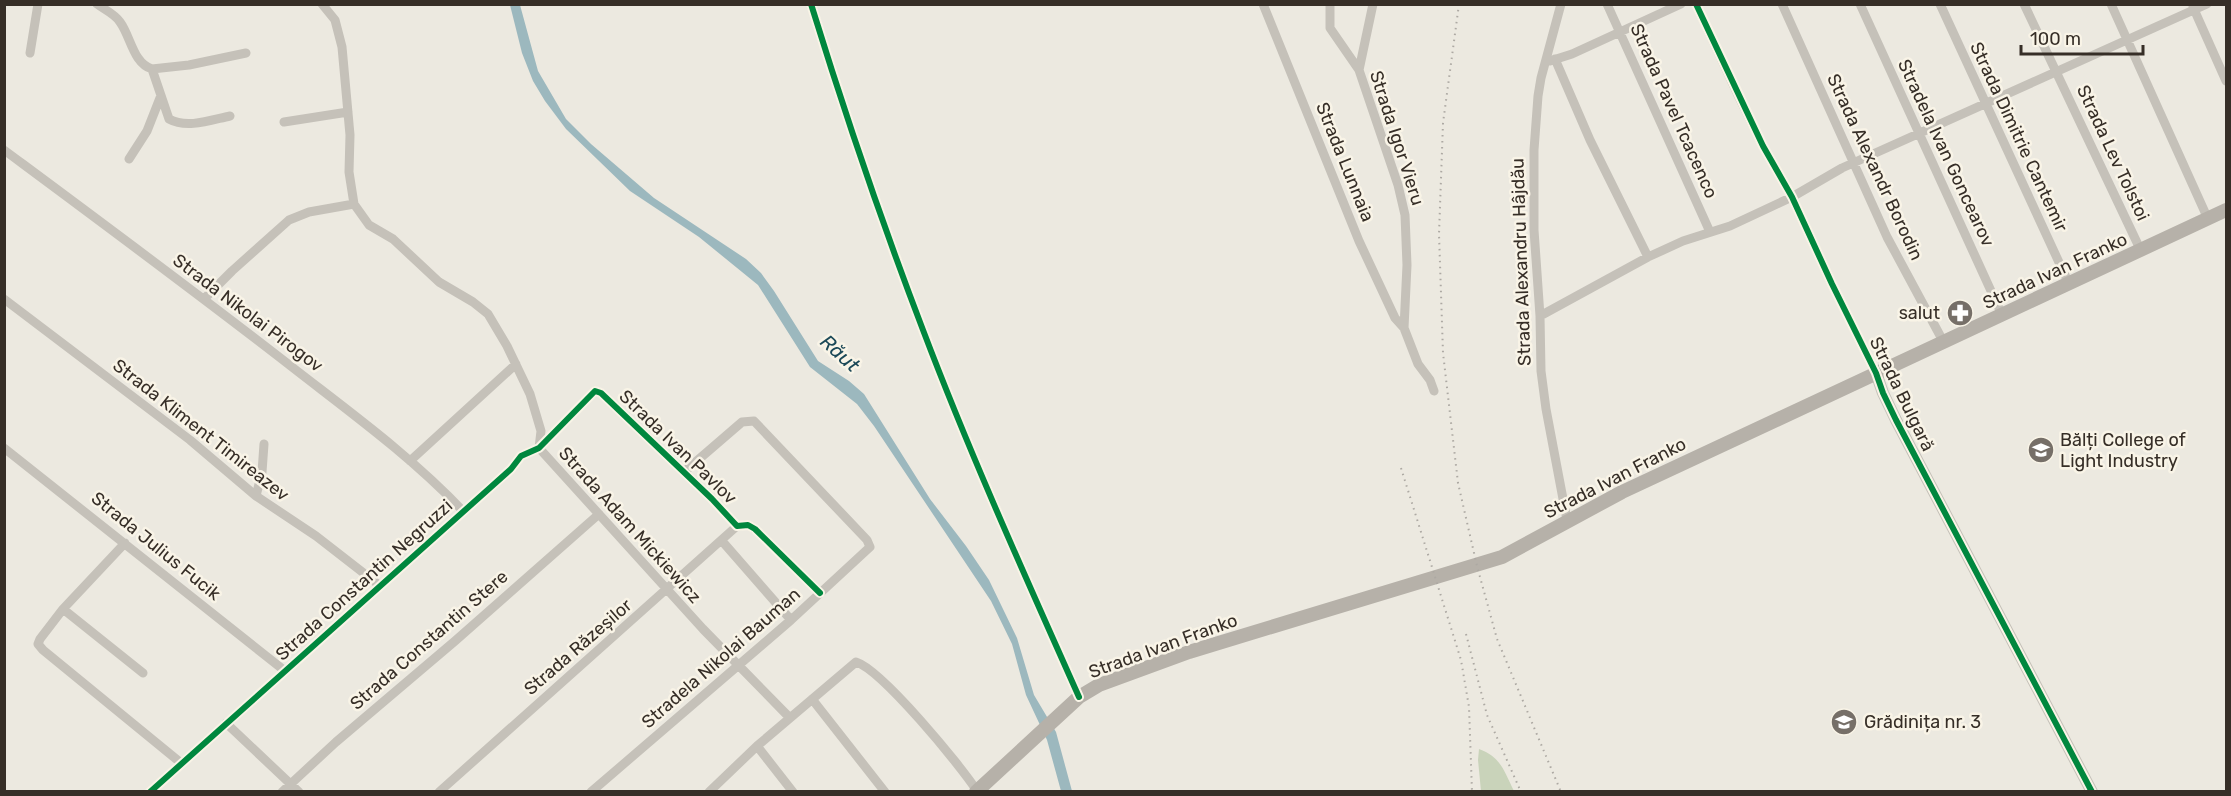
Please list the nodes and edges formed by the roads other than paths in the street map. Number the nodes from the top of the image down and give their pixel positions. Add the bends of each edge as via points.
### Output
1 (38, 4) edge
2 (97, 4) edge
3 (322, 4) edge
4 (811, 4) edge
5 (1263, 4) edge
6 (1330, 4) edge
7 (1372, 4) edge
8 (1561, 4) edge
9 (1607, 4) edge
10 (1681, 4) edge
11 (1696, 4) edge
12 (1782, 4) edge
13 (1860, 4) edge
14 (1940, 4) edge
15 (2024, 4) edge
16 (2111, 4) edge
17 (2207, 4) edge
18 (2193, 7) edge
19 (1620, 32) junction
20 (2128, 42) junction
21 (30, 53) dead end
22 (246, 53) dead end
23 (1550, 61) junction
24 (152, 69) junction
25 (1359, 70) junction
26 (2058, 73) junction
27 (2226, 81) edge
28 (160, 98) junction
29 (1986, 105) junction
30 (348, 112) junction
31 (230, 116) dead end
32 (284, 122) dead end
33 (1920, 134) junction
34 (4, 150) edge
35 (129, 159) dead end
36 (1855, 162) junction
37 (1792, 197) junction
38 (354, 204) junction
39 (2226, 210) edge
40 (2208, 219) junction
41 (1710, 232) junction
42 (2141, 251) junction
43 (1648, 257) junction
44 (2069, 284) junction
45 (4, 299) edge
46 (204, 299) junction
47 (2002, 315) junction
48 (1540, 316) junction
49 (1404, 328) junction
50 (1943, 341) junction
51 (516, 364) junction
52 (1876, 373) junction
53 (595, 391) joint
54 (1434, 391) dead end
55 (264, 444) dead end
56 (4, 448) edge
57 (539, 448) junction
58 (410, 461) junction
59 (684, 472) junction
60 (256, 496) junction
61 (463, 511) junction
62 (599, 514) junction
63 (1568, 520) junction
64 (737, 526) junction
65 (722, 541) junction
66 (125, 543) junction
67 (379, 585) junction
68 (668, 590) junction
69 (820, 593) junction
70 (63, 609) junction
71 (791, 620) junction
72 (738, 665) junction
73 (285, 671) junction
74 (142, 673) dead end
75 (1078, 697) junction
76 (812, 699) junction
77 (790, 718) junction
78 (226, 723) junction
79 (757, 746) junction
80 (181, 763) junction
81 (291, 784) junction
82 (976, 791) edge
83 (150, 792) edge
84 (282, 792) edge
85 (299, 792) edge
86 (439, 792) edge
87 (591, 792) edge
88 (709, 792) edge
89 (793, 792) edge
90 (885, 792) edge
91 (2092, 792) edge

1 - 21 street
2 - 24 street via 118,19 138,58
3 - 30 street, Strada Adam Mickiewicz via 335,20 340,38
4 - 75 street via 846,116 923,330
5 - 49 street, Strada Lunnaia via 1359,241 1395,318
6 - 25 street, Strada Igor Vieru via 1330,28
7 - 25 street
8 - 23 street, Strada Alexandru Hâjdău
9 - 19 street, Strada Pavel Tcacenco
10 - 19 street
11 - 37 street, Strada Bulgară via 1758,136
12 - 36 street, Strada Alexandr Borodin
13 - 33 street, Stradela Ivan Goncearov
14 - 29 street, Strada Dimitrie Cantemir
15 - 26 street, Strada Lev Tolstoi
16 - 20 street
17 - 18 street
18 - 20 street
18 - 27 street
19 - 23 street
19 - 41 street, Strada Pavel Tcacenco
20 - 26 street
20 - 40 street
22 - 24 street
23 - 43 street
23 - 48 street, Strada Alexandru Hâjdău via 1538,96 1534,150 1535,261
24 - 28 street
25 - 49 street, Strada Igor Vieru via 1405,215
26 - 29 street
26 - 42 street, Strada Lev Tolstoi
28 - 31 street via 169,119 178,123
28 - 35 street via 147,131
29 - 33 street
29 - 44 street, Strada Dimitrie Cantemir
30 - 32 street
30 - 38 street, Strada Adam Mickiewicz
33 - 36 street
33 - 47 street, Stradela Ivan Goncearov
34 - 46 street, Strada Nikolai Pirogov
36 - 37 street
36 - 50 street, Strada Alexandr Borodin via 1892,246
37 - 41 street
37 - 52 street, Strada Bulgară
38 - 46 street via 309,212 290,220
38 - 51 street, Strada Adam Mickiewicz via 369,225 393,239 439,282 488,314
39 - 40 main road, Strada Ivan Franko
40 - 42 main road, Strada Ivan Franko
41 - 43 street
42 - 44 main road, Strada Ivan Franko
43 - 48 street
44 - 47 main road, Strada Ivan Franko
45 - 60 street, Strada Kliment Timireazev via 190,440
46 - 58 street, Strada Nikolai Pirogov
47 - 50 main road, Strada Ivan Franko
48 - 63 street, Strada Alexandru Hâjdău via 1546,409
49 - 54 street, Strada Igor Vieru
50 - 52 main road, Strada Ivan Franko
51 - 57 street, Strada Adam Mickiewicz via 538,422
51 - 58 street
52 - 63 main road, Strada Ivan Franko
52 - 91 street, Strada Bulgară via 1896,420
53 - 57 street, Strada Constantin Negruzzi
53 - 59 street, Strada Ivan Pavlov
55 - 60 street
56 - 66 street, Strada Julius Fucik
57 - 61 street, Strada Constantin Negruzzi via 520,456 511,469
57 - 62 street, Strada Adam Mickiewicz
58 - 61 street, Strada Nikolai Pirogov
59 - 64 street, Strada Ivan Pavlov
59 - 69 street, Stradela Nikolai Bauman via 742,422 754,422 870,547
60 - 67 street, Strada Kliment Timireazev
61 - 67 street, Strada Constantin Negruzzi
62 - 68 street, Strada Adam Mickiewicz
62 - 81 street, Strada Constantin Stere
63 - 75 main road, Strada Ivan Franko via 1502,557 1189,652
64 - 65 street, Strada Răzeșilor
64 - 69 street, Strada Ivan Pavlov via 755,529
65 - 68 street, Strada Răzeșilor
65 - 71 street
66 - 70 street
66 - 73 street, Strada Julius Fucik
67 - 73 street, Strada Constantin Negruzzi
68 - 72 street, Strada Adam Mickiewicz
68 - 86 street, Strada Răzeșilor
69 - 71 street, Stradela Nikolai Bauman
70 - 74 street
70 - 80 street via 39,646
71 - 72 street, Stradela Nikolai Bauman
72 - 77 street, Strada Adam Mickiewicz
72 - 87 street, Stradela Nikolai Bauman
73 - 78 street, Strada Constantin Negruzzi
75 - 82 main road, Strada Ivan Franko
76 - 77 street
76 - 82 street via 856,663 911,710
76 - 90 street
77 - 79 street
78 - 80 street, Strada Constantin Negruzzi
78 - 81 street
79 - 88 street
79 - 89 street
80 - 83 street, Strada Constantin Negruzzi
81 - 84 street, Strada Constantin Stere
81 - 85 street

